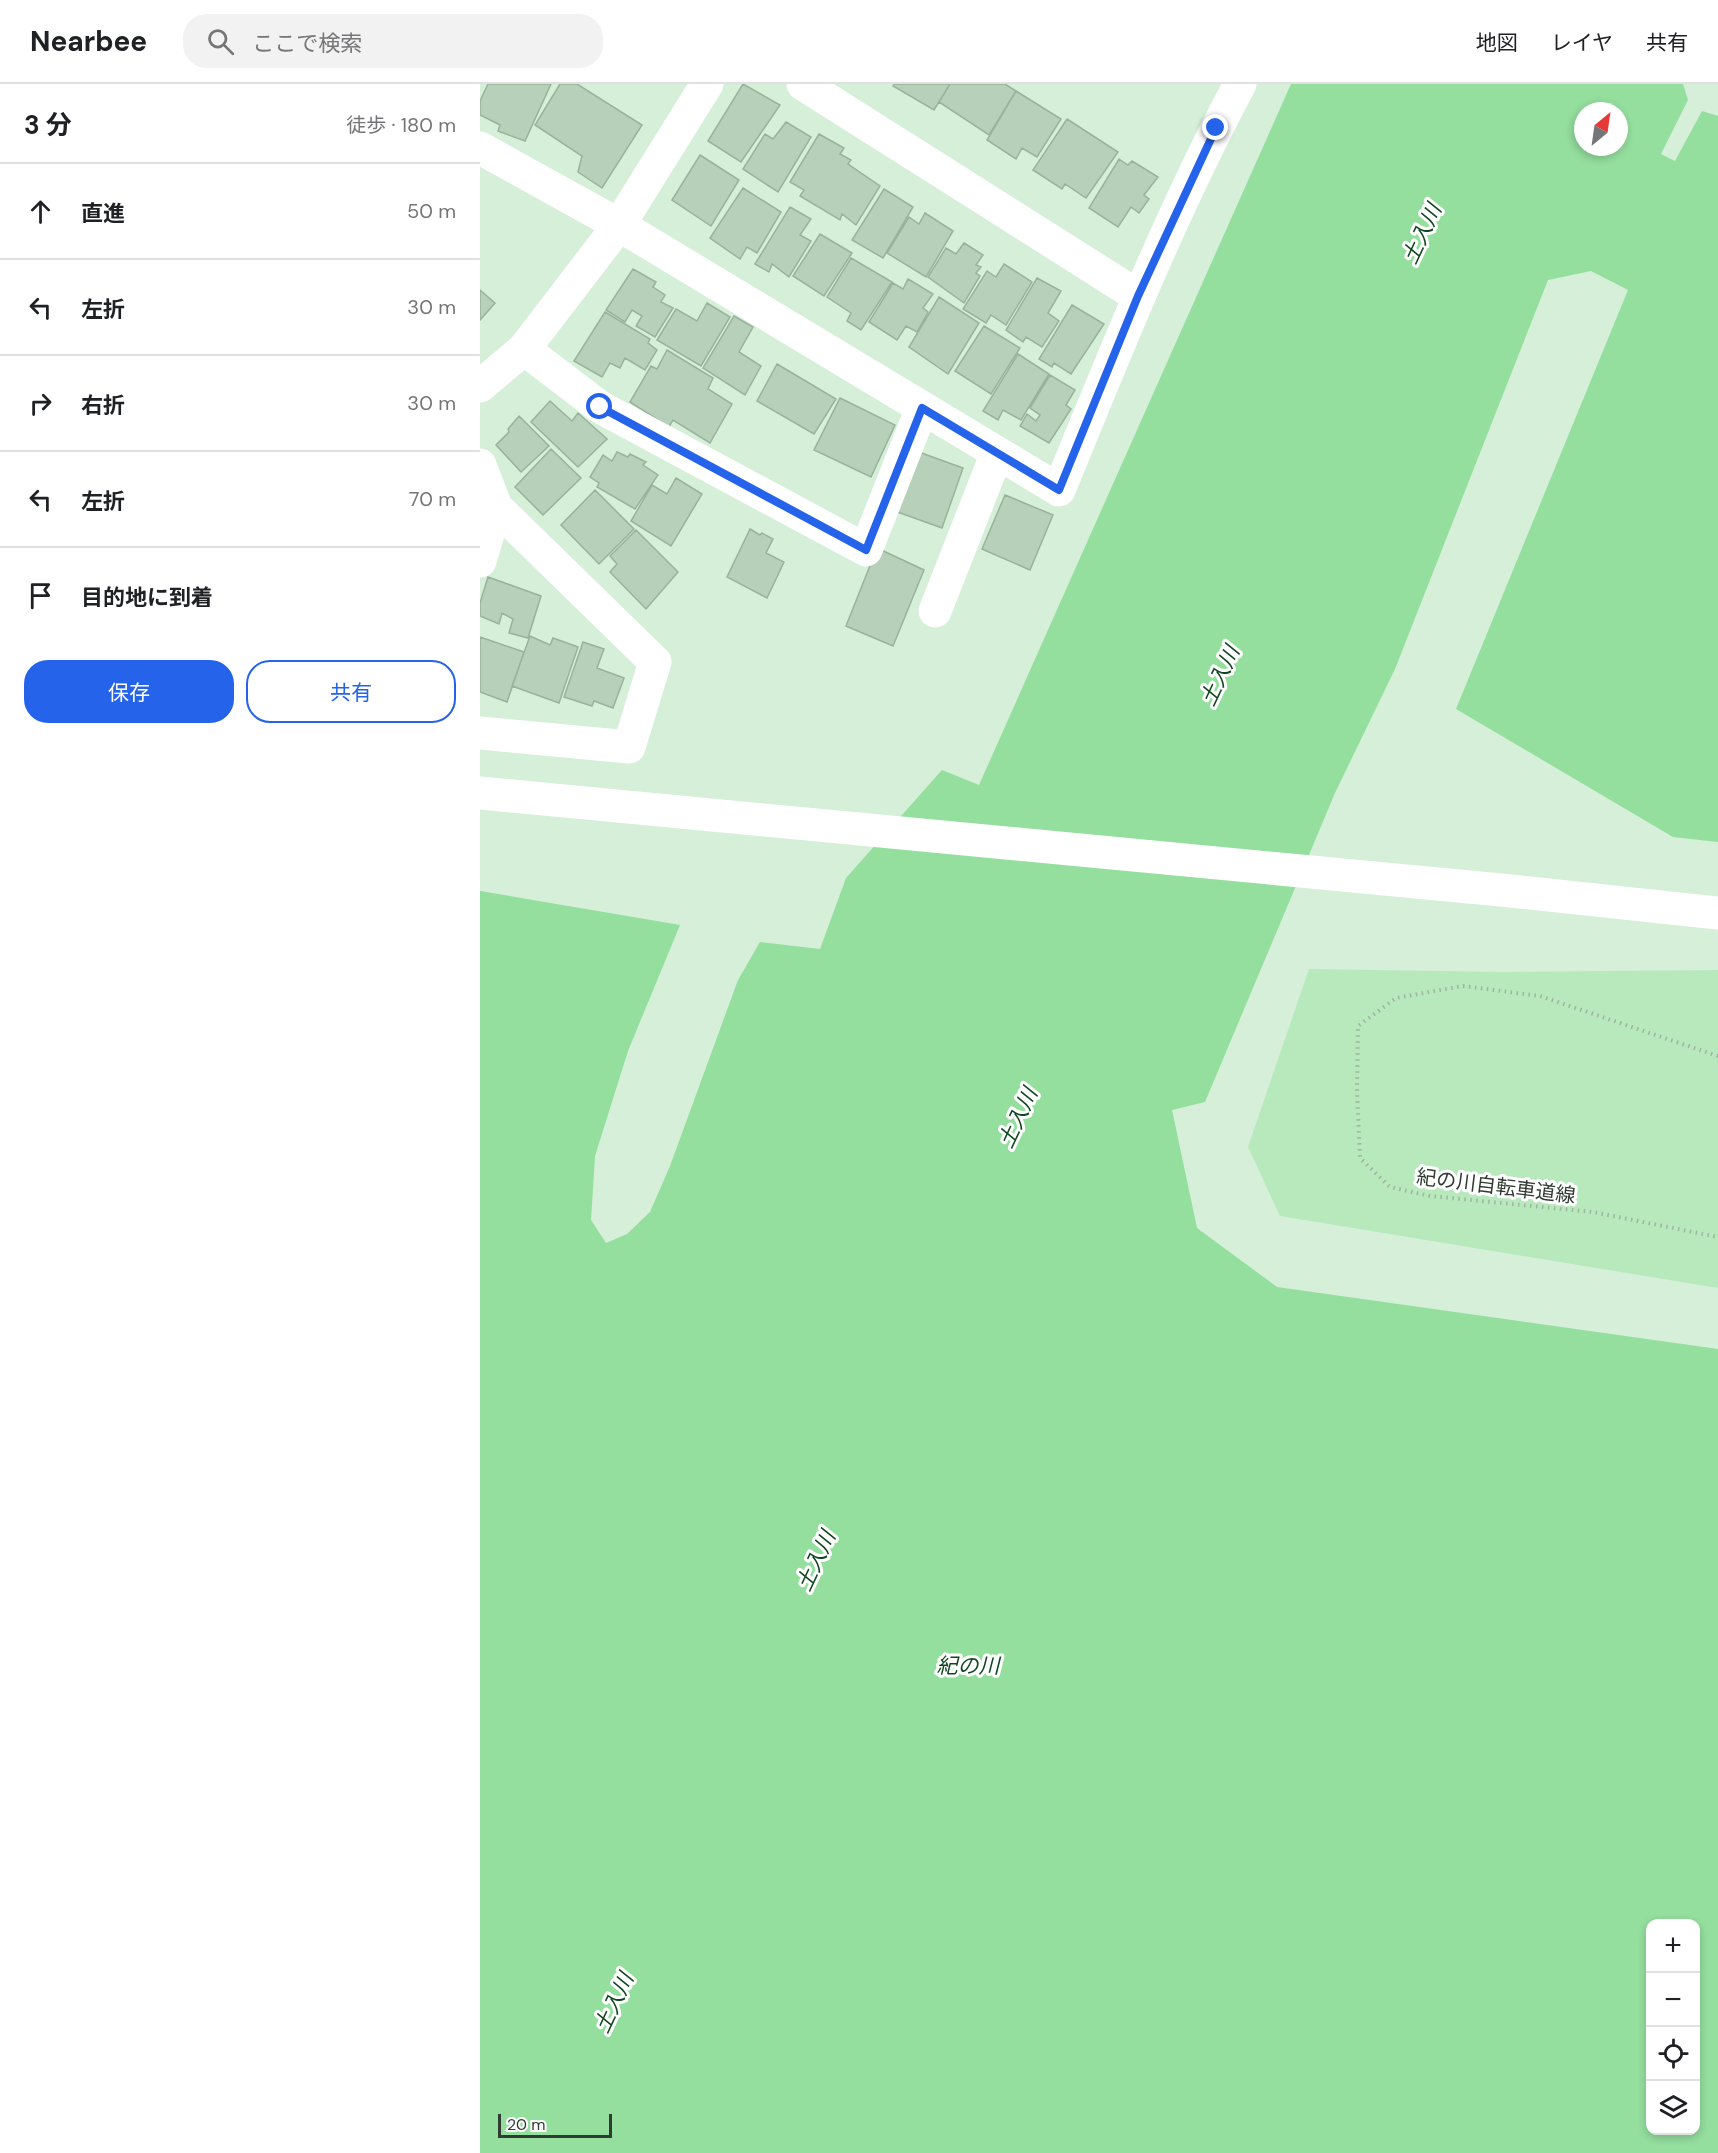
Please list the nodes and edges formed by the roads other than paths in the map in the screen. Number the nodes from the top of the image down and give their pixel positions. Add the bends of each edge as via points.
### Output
1 (707, 84) edge
2 (803, 84) edge
3 (1240, 84) edge
4 (480, 148) edge
5 (619, 225) junction
6 (1138, 296) junction
7 (524, 349) junction
8 (480, 386) edge
9 (922, 408) junction
10 (998, 453) junction
11 (480, 465) edge
12 (496, 507) junction
13 (480, 561) edge
14 (935, 611) dead end
15 (480, 733) edge
16 (480, 794) edge
17 (1718, 913) edge

1 - 5 street
2 - 6 street
3 - 6 street
4 - 5 street
5 - 7 street
5 - 9 street
6 - 10 street via 1059,490
7 - 8 street
7 - 9 street via 600,407 866,550
9 - 10 street
10 - 14 street
11 - 12 street
12 - 13 street
12 - 15 street via 655,662 629,747
16 - 17 street

